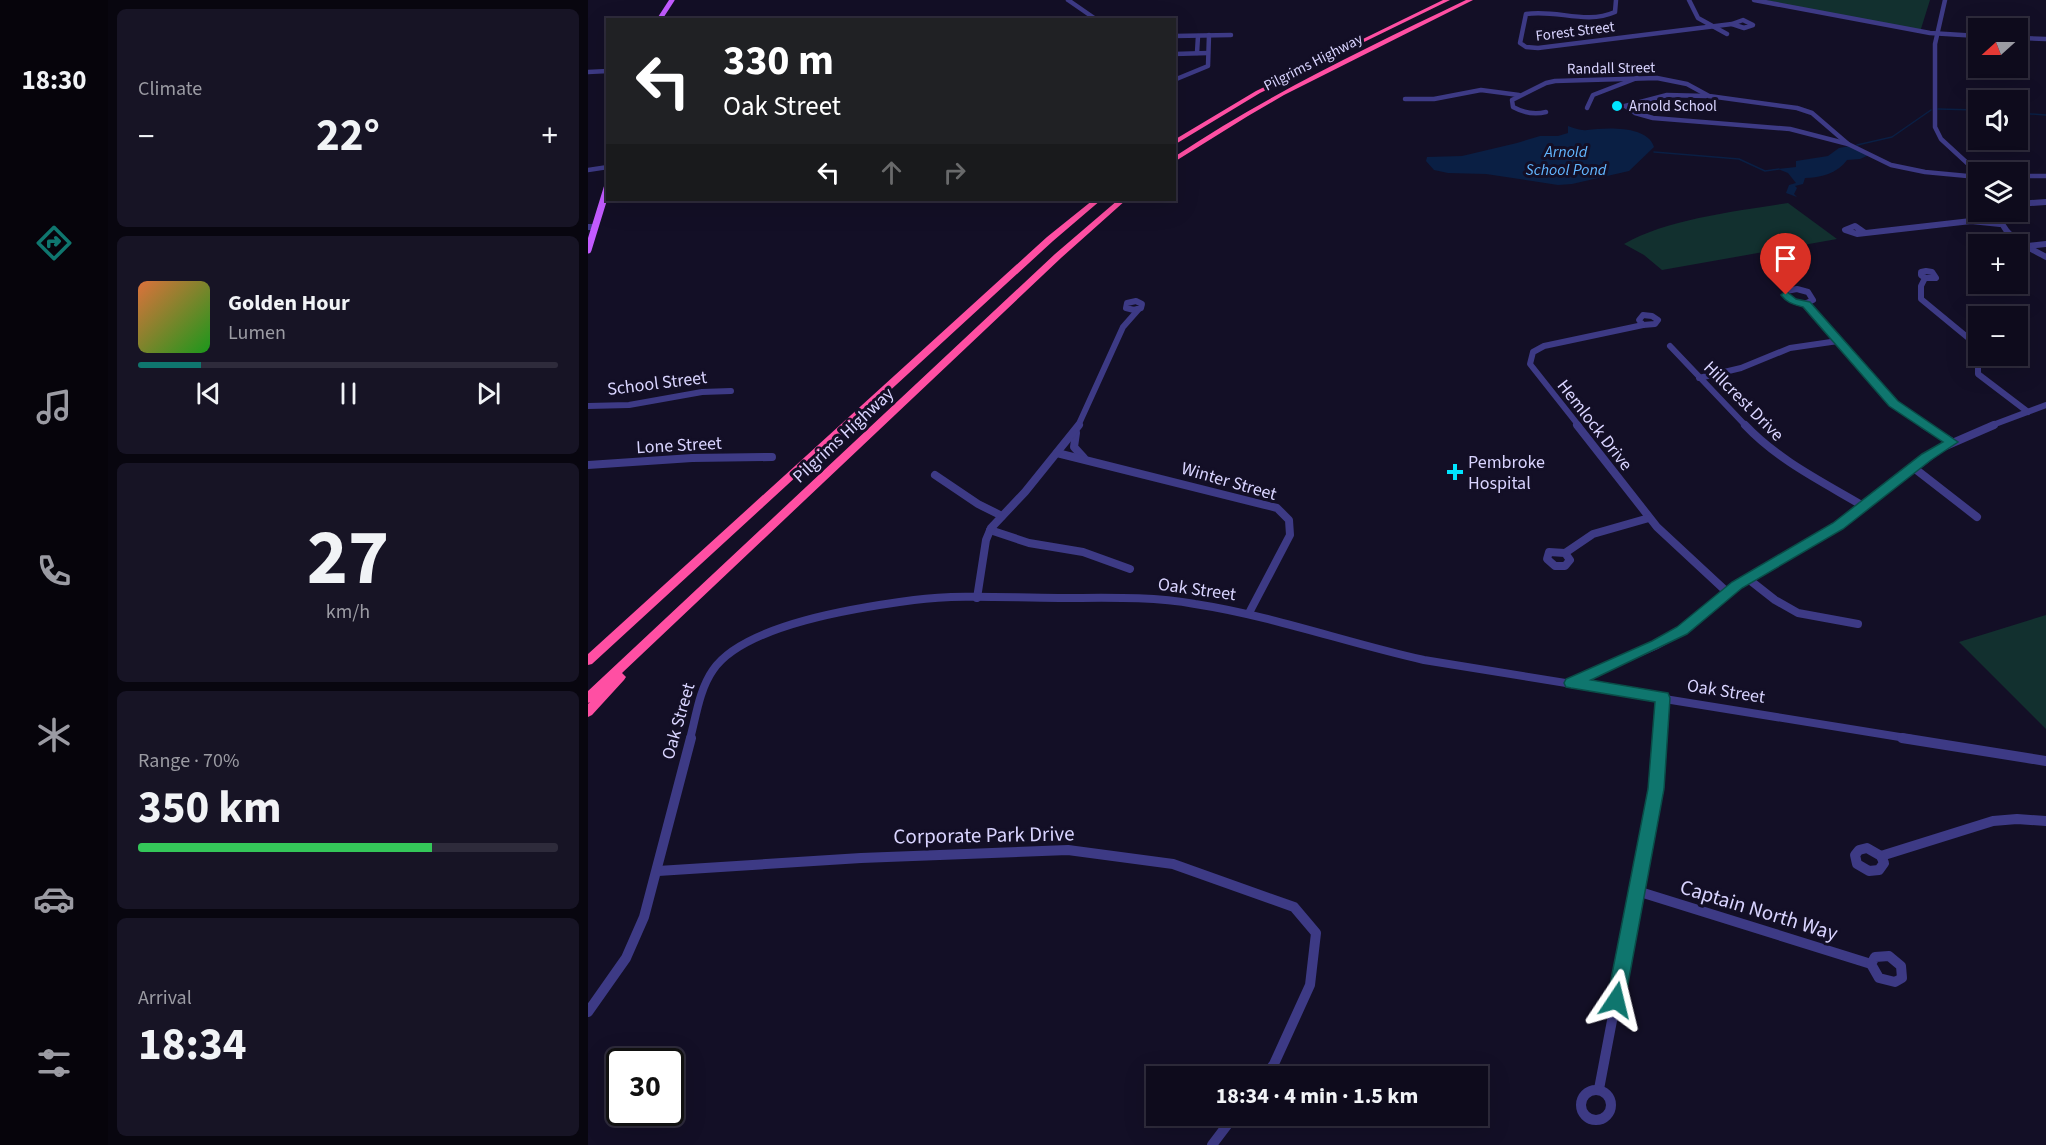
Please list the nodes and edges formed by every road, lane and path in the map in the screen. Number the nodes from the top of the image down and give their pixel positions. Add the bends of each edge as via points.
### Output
1 (672, 0) edge
2 (1068, 0) edge
3 (1447, 0) edge
4 (1470, 0) edge
5 (1616, 0) edge
6 (1689, 0) edge
7 (1754, 0) edge
8 (1946, 0) edge
9 (660, 18) edge
10 (1093, 18) edge
11 (1732, 24) dead end
12 (1709, 27) junction
13 (1727, 34) dead end
14 (1937, 34) junction
15 (1209, 35) junction
16 (1231, 35) dead end
17 (1176, 36) edge
18 (1198, 36) junction
19 (1968, 36) edge
20 (2028, 38) edge
21 (2046, 39) edge
22 (1197, 53) junction
23 (1208, 53) junction
24 (1176, 54) edge
25 (606, 71) edge
26 (588, 72) edge
27 (1638, 78) junction
28 (1176, 79) edge
29 (1521, 95) junction
30 (1709, 96) junction
31 (1405, 99) dead end
32 (1587, 108) dead end
33 (1546, 112) dead end
34 (1176, 141) edge
35 (1848, 144) junction
36 (1176, 159) edge
37 (1968, 165) edge
38 (606, 167) edge
39 (588, 170) edge
40 (1968, 174) edge
41 (2028, 176) edge
42 (2046, 176) edge
43 (606, 190) edge
44 (2046, 200) edge
45 (1095, 201) edge
46 (1121, 201) edge
47 (2028, 201) edge
48 (2000, 224) joint
49 (591, 227) edge
50 (1865, 233) dead end
51 (2013, 234) edge
52 (2046, 243) edge
53 (2028, 246) joint
54 (588, 250) edge
55 (2046, 257) edge
56 (1925, 278) dead end
57 (1807, 304) dead end
58 (1128, 319) junction
59 (1642, 325) dead end
60 (1968, 338) edge
61 (1838, 341) junction
62 (1670, 346) dead end
63 (1978, 366) edge
64 (1699, 378) junction
65 (731, 391) dead end
66 (2046, 405) edge
67 (588, 406) edge
68 (2028, 412) junction
69 (1077, 429) junction
70 (1952, 442) junction
71 (1057, 453) junction
72 (772, 457) dead end
73 (1085, 459) junction
74 (588, 465) edge
75 (1914, 468) junction
76 (936, 475) dead end
77 (1865, 507) junction
78 (1002, 516) junction
79 (1977, 517) dead end
80 (1649, 518) junction
81 (990, 530) junction
82 (1565, 553) dead end
83 (1130, 569) dead end
84 (1747, 579) junction
85 (1727, 592) junction
86 (977, 598) junction
87 (1249, 613) junction
88 (1858, 624) dead end
89 (664, 627) junction
90 (588, 661) edge
91 (1571, 683) junction
92 (588, 698) edge
93 (1662, 698) junction
94 (588, 712) edge
95 (2046, 761) edge
96 (2046, 821) edge
97 (1881, 856) dead end
98 (658, 871) junction
99 (1636, 891) junction
100 (1871, 964) dead end
101 (588, 1012) edge
102 (1272, 1066) edge
103 (1599, 1089) dead end
104 (1226, 1126) edge
105 (1212, 1145) edge

1 - 9 main road
2 - 10 street
3 - 34 highway, Pilgrims Highway via 1258,92
4 - 36 highway, Pilgrims Highway via 1288,90
5 - 12 street, Forest Street via 1614,12 1599,18 1526,14 1520,43 1528,48 1542,48
6 - 12 street via 1695,14
7 - 14 street
8 - 14 street
11 - 12 street, Forest Street
12 - 13 street
14 - 19 street
14 - 37 street via 1935,124 1939,136
15 - 16 street
15 - 18 street
15 - 23 street
17 - 18 street
18 - 22 street
20 - 21 street
22 - 23 street
22 - 24 street
23 - 28 street via 1208,66
25 - 26 street
27 - 29 street, Randall Street via 1552,81
27 - 30 street, Randall Street via 1682,82
27 - 32 street via 1593,95
29 - 31 street via 1481,90 1434,99
29 - 33 street via 1512,100 1516,110
30 - 35 street, Randall Street via 1803,109
30 - 35 street via 1666,95 1624,106 1655,119 1791,129
35 - 40 street, Randall Street via 1896,167
38 - 39 street
41 - 42 street
43 - 49 main road
44 - 47 street
45 - 90 highway, Pilgrims Highway
46 - 89 highway, Pilgrims Highway
48 - 50 street via 1971,221
48 - 51 street
49 - 54 main road
52 - 53 street
53 - 55 street
56 - 60 street via 1921,299
57 - 61 street
58 - 58 street via 1128,309 1138,310
58 - 69 street
59 - 80 street, Hemlock Drive via 1544,346 1533,352 1530,362
61 - 64 street via 1790,348 1746,366
61 - 70 street via 1894,404
62 - 64 street, Hillcrest Drive
63 - 68 street via 1978,374
64 - 77 street, Hillcrest Drive via 1768,448
65 - 67 street, School Street via 708,391 629,405
66 - 68 street
68 - 70 street
69 - 71 street
69 - 73 street via 1074,447
70 - 75 street
71 - 73 street, Winter Street
71 - 78 street
72 - 74 street, Lone Street
73 - 87 street, Winter Street via 1259,502 1285,515 1291,525 1290,535
75 - 77 street
75 - 79 street
76 - 78 street
77 - 84 street
78 - 81 street
80 - 82 street via 1590,534
80 - 85 street, Hemlock Drive
81 - 83 street via 1029,543 1083,552
81 - 86 street
84 - 85 street
84 - 88 street via 1793,611
85 - 91 street via 1674,636
86 - 87 street, Oak Street via 1139,598
86 - 98 street, Oak Street via 904,602 816,618 766,632 731,652 713,670 700,697
87 - 91 street, Oak Street via 1408,657
89 - 92 highway, Pilgrims Highway
89 - 94 highway
91 - 93 street, Oak Street
93 - 95 street, Oak Street
93 - 99 street via 1658,775
96 - 97 street via 1993,821
98 - 101 street, Oak Street via 633,944
98 - 102 street, Corporate Park Drive via 1068,850 1173,864 1294,907 1316,933 1310,985
99 - 100 street, Captain North Way
99 - 103 street
104 - 105 street

